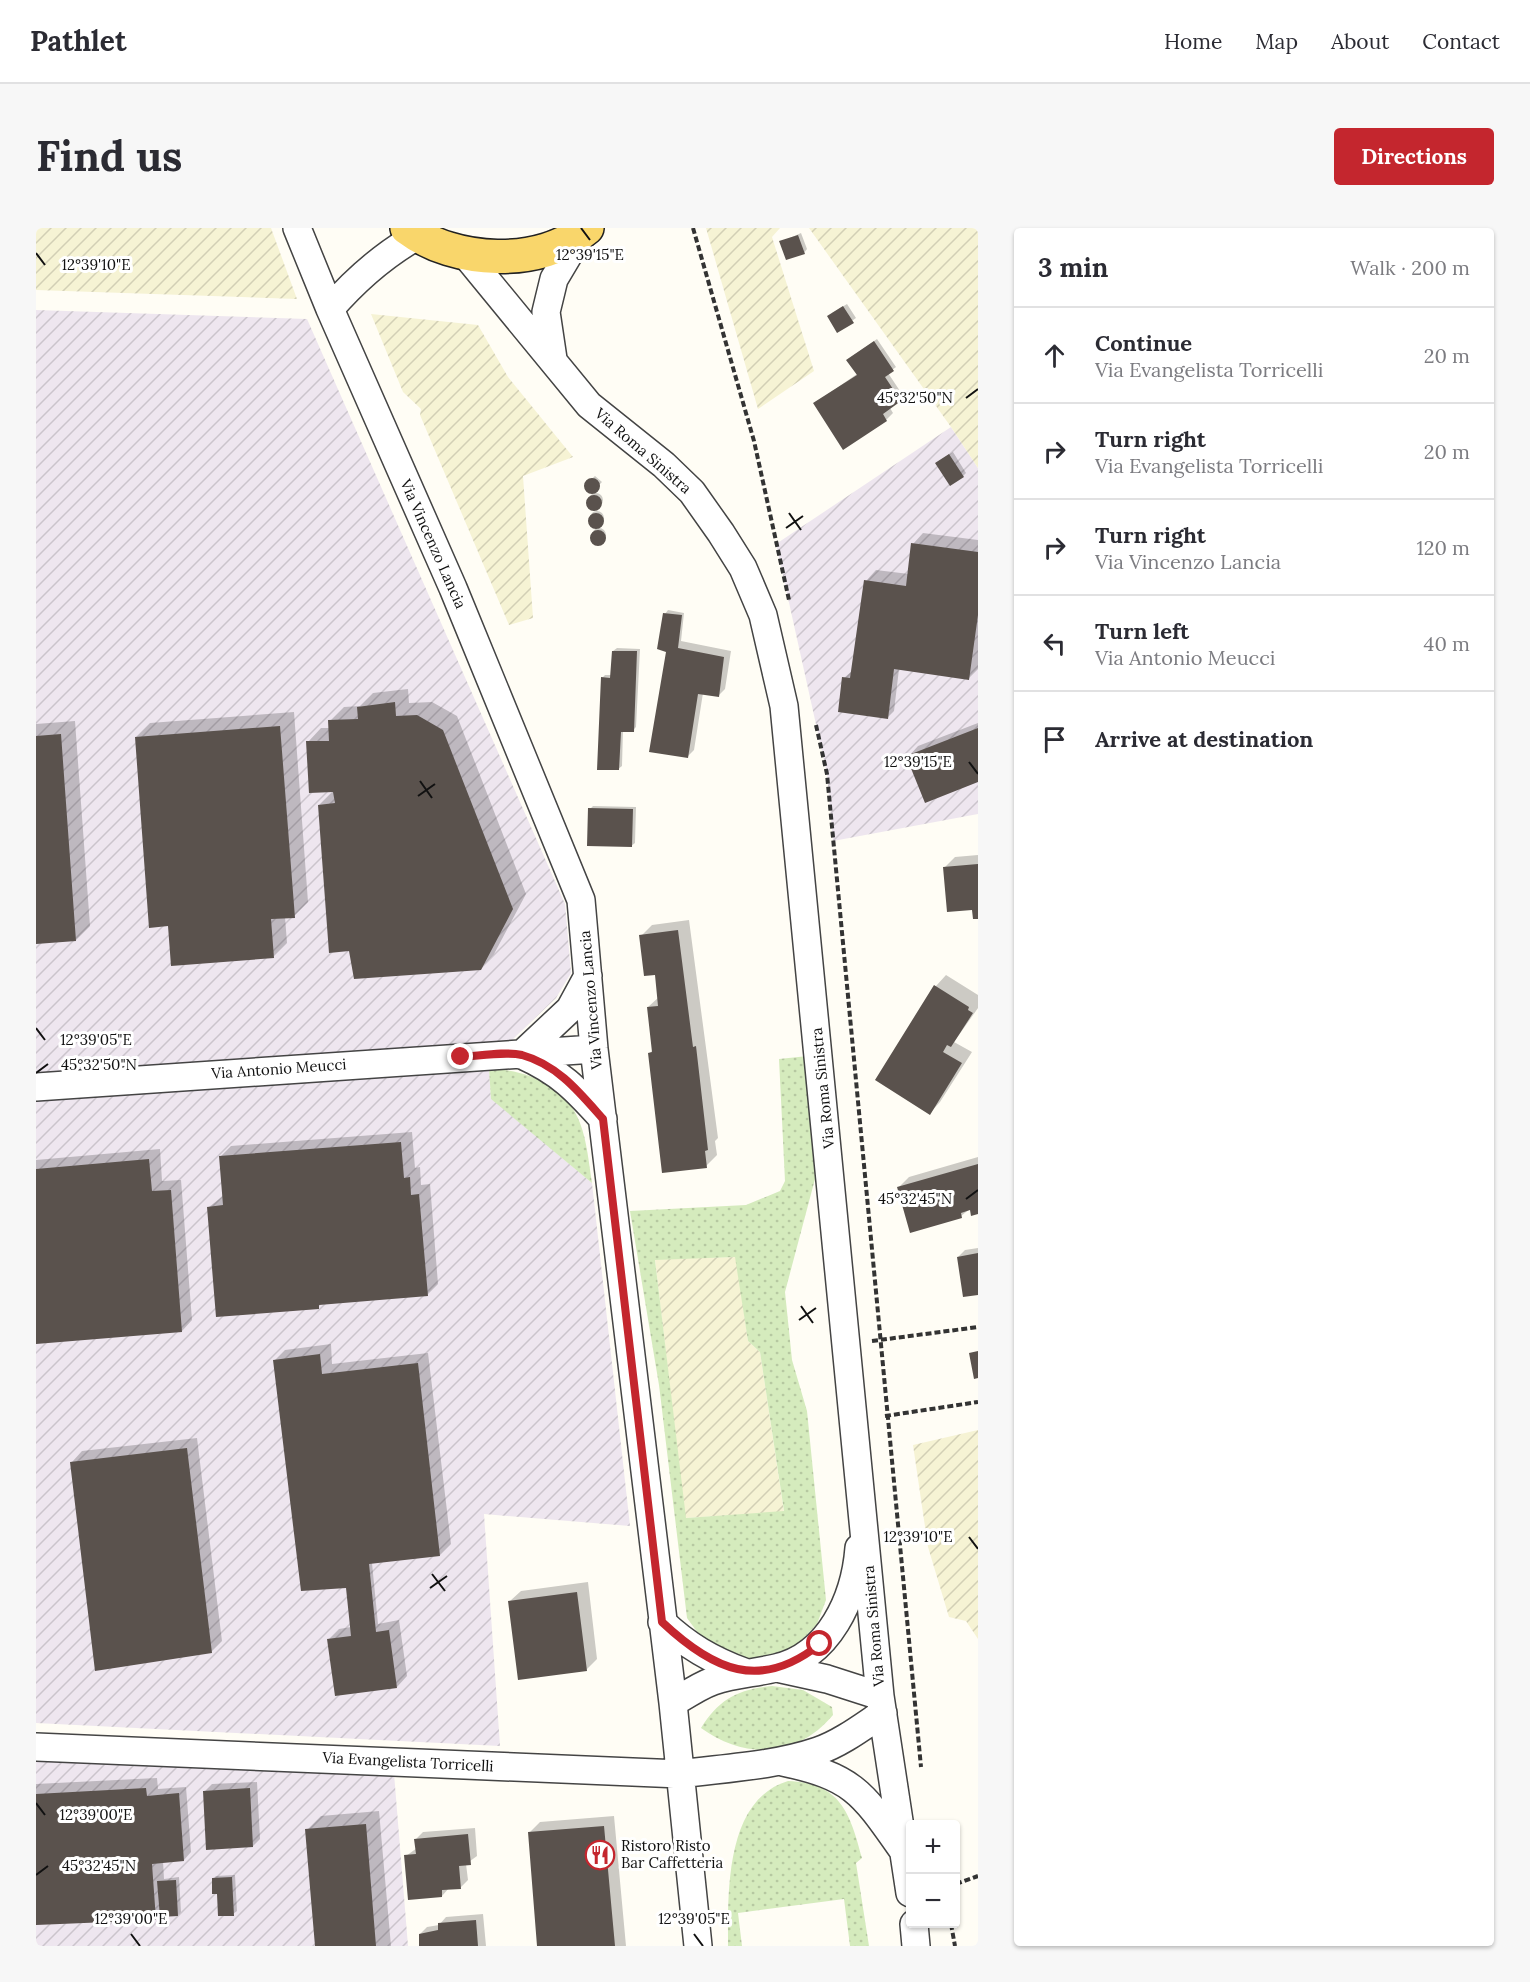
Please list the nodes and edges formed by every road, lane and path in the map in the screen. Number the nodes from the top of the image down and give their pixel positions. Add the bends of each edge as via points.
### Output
1 (297, 228) edge
2 (584, 230) edge
3 (412, 232) edge
4 (465, 254) junction
5 (330, 309) junction
6 (553, 363) junction
7 (588, 976) junction
8 (594, 1049) junction
9 (521, 1055) junction
10 (36, 1087) edge
11 (603, 1119) junction
12 (978, 1327) edge
13 (847, 1343) junction
14 (978, 1402) edge
15 (855, 1421) junction
16 (862, 1493) junction
17 (662, 1622) junction
18 (777, 1668) junction
19 (744, 1672) junction
20 (673, 1702) junction
21 (881, 1705) junction
22 (36, 1747) edge
23 (779, 1761) junction
24 (680, 1774) junction
25 (905, 1853) junction
26 (908, 1874) edge
27 (978, 1876) edge
28 (960, 1883) edge
29 (914, 1928) edge
30 (952, 1928) edge
31 (698, 1946) edge
32 (916, 1946) edge
33 (955, 1946) edge

1 - 5 street, Via Vincenzo Lancia
2 - 4 main road, Via Roma Sinistra via 545,250 505,257
2 - 6 street, Via Roma Sinistra via 554,279 546,312
3 - 4 main road, Via Roma Sinistra
3 - 5 street via 360,276
4 - 6 street, Via Roma Sinistra
5 - 7 street, Via Vincenzo Lancia via 453,588 581,900
6 - 13 street, Via Roma Sinistra via 590,405 692,492 743,568 763,615 784,706
7 - 8 street, Via Vincenzo Lancia
7 - 9 street via 570,1009
8 - 9 street, Via Antonio Meucci
8 - 11 street, Via Vincenzo Lancia
9 - 10 street, Via Antonio Meucci
9 - 11 street, Via Antonio Meucci via 550,1067 573,1085
11 - 17 street, Via Vincenzo Lancia
12 - 13 path
13 - 15 street, Via Roma Sinistra
14 - 15 path
15 - 16 street, Via Roma Sinistra
16 - 18 street via 858,1555 849,1595 837,1622 820,1644 803,1657
16 - 21 street, Via Roma Sinistra
17 - 19 street via 707,1658
17 - 20 street, Via Vincenzo Lancia
18 - 19 street
18 - 21 street via 826,1679
19 - 20 street via 710,1682
20 - 24 street, Via Vincenzo Lancia
21 - 23 street, Via Evangelista Torricelli via 851,1734 819,1751
21 - 25 street, Via Roma Sinistra
22 - 24 street, Via Evangelista Torricelli
23 - 24 street, Via Evangelista Torricelli
23 - 25 street, Via Evangelista Torricelli via 818,1769 843,1780 862,1796
24 - 31 street, Via Vincenzo Lancia
25 - 26 street, Via Roma Sinistra
27 - 28 path
29 - 32 street
30 - 33 path

